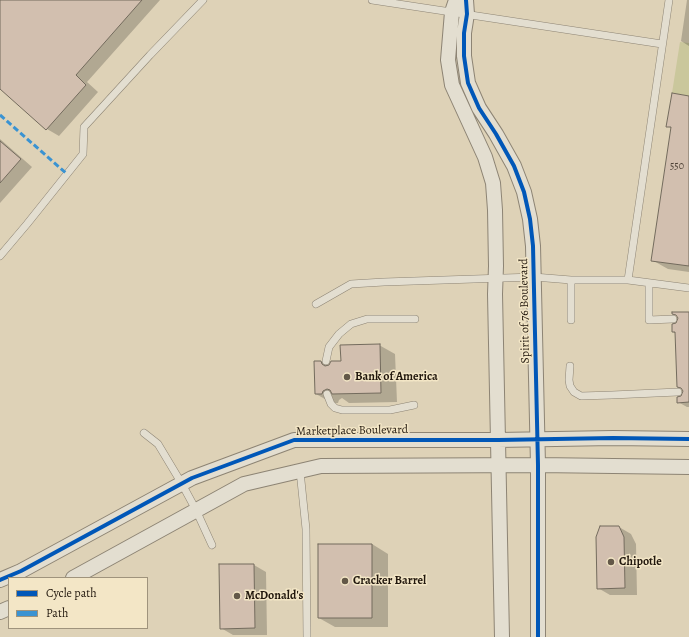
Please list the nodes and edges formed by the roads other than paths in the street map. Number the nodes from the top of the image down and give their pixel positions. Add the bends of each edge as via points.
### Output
1 (203, 0) edge
2 (372, 0) edge
3 (466, 0) edge
4 (669, 0) edge
5 (454, 6) edge
6 (467, 14) junction
7 (662, 44) junction
8 (0, 256) edge
9 (496, 278) junction
10 (534, 278) junction
11 (571, 280) junction
12 (628, 280) junction
13 (649, 283) junction
14 (689, 288) edge
15 (316, 304) dead end
16 (415, 319) dead end
17 (673, 319) dead end
18 (571, 320) dead end
19 (326, 361) dead end
20 (570, 366) dead end
21 (678, 392) dead end
22 (327, 394) dead end
23 (414, 406) dead end
24 (144, 433) dead end
25 (689, 439) edge
26 (498, 440) junction
27 (538, 440) junction
28 (499, 465) junction
29 (538, 465) junction
30 (689, 467) edge
31 (300, 471) junction
32 (182, 484) junction
33 (196, 510) junction
34 (212, 545) dead end
35 (75, 577) edge
36 (0, 580) edge
37 (307, 637) edge
38 (502, 637) edge
39 (538, 637) edge

1 - 8 lane via 84,127 83,154
2 - 5 lane
3 - 6 street, Spirit of 76 Boulevard
4 - 7 lane
5 - 6 lane
5 - 9 street via 448,60 452,85 485,156 493,183
6 - 7 lane
6 - 10 street, Spirit of 76 Boulevard via 464,56 468,83 479,108 514,166 524,192 532,232
7 - 12 lane
9 - 10 lane
9 - 15 lane via 351,284
9 - 26 street
10 - 11 lane
10 - 27 street, Spirit of 76 Boulevard
11 - 12 lane
11 - 18 lane
12 - 13 lane
13 - 14 lane
13 - 17 lane via 649,320
16 - 19 lane via 367,319 350,324 329,347
20 - 21 lane via 570,386 574,392 582,396
22 - 23 lane via 331,404 342,410 390,410
24 - 32 lane via 158,444
25 - 27 street, Marketplace Boulevard
26 - 27 street, Marketplace Boulevard
26 - 28 street
26 - 32 street, Marketplace Boulevard via 294,440
27 - 29 street, Spirit of 76 Boulevard
28 - 29 street
28 - 31 street via 321,466
28 - 38 street
29 - 30 street
29 - 39 street, Spirit of 76 Boulevard
31 - 33 street via 244,484
31 - 37 lane via 306,529
32 - 33 lane
32 - 36 street, Marketplace Boulevard via 21,572
33 - 34 lane
33 - 35 street

